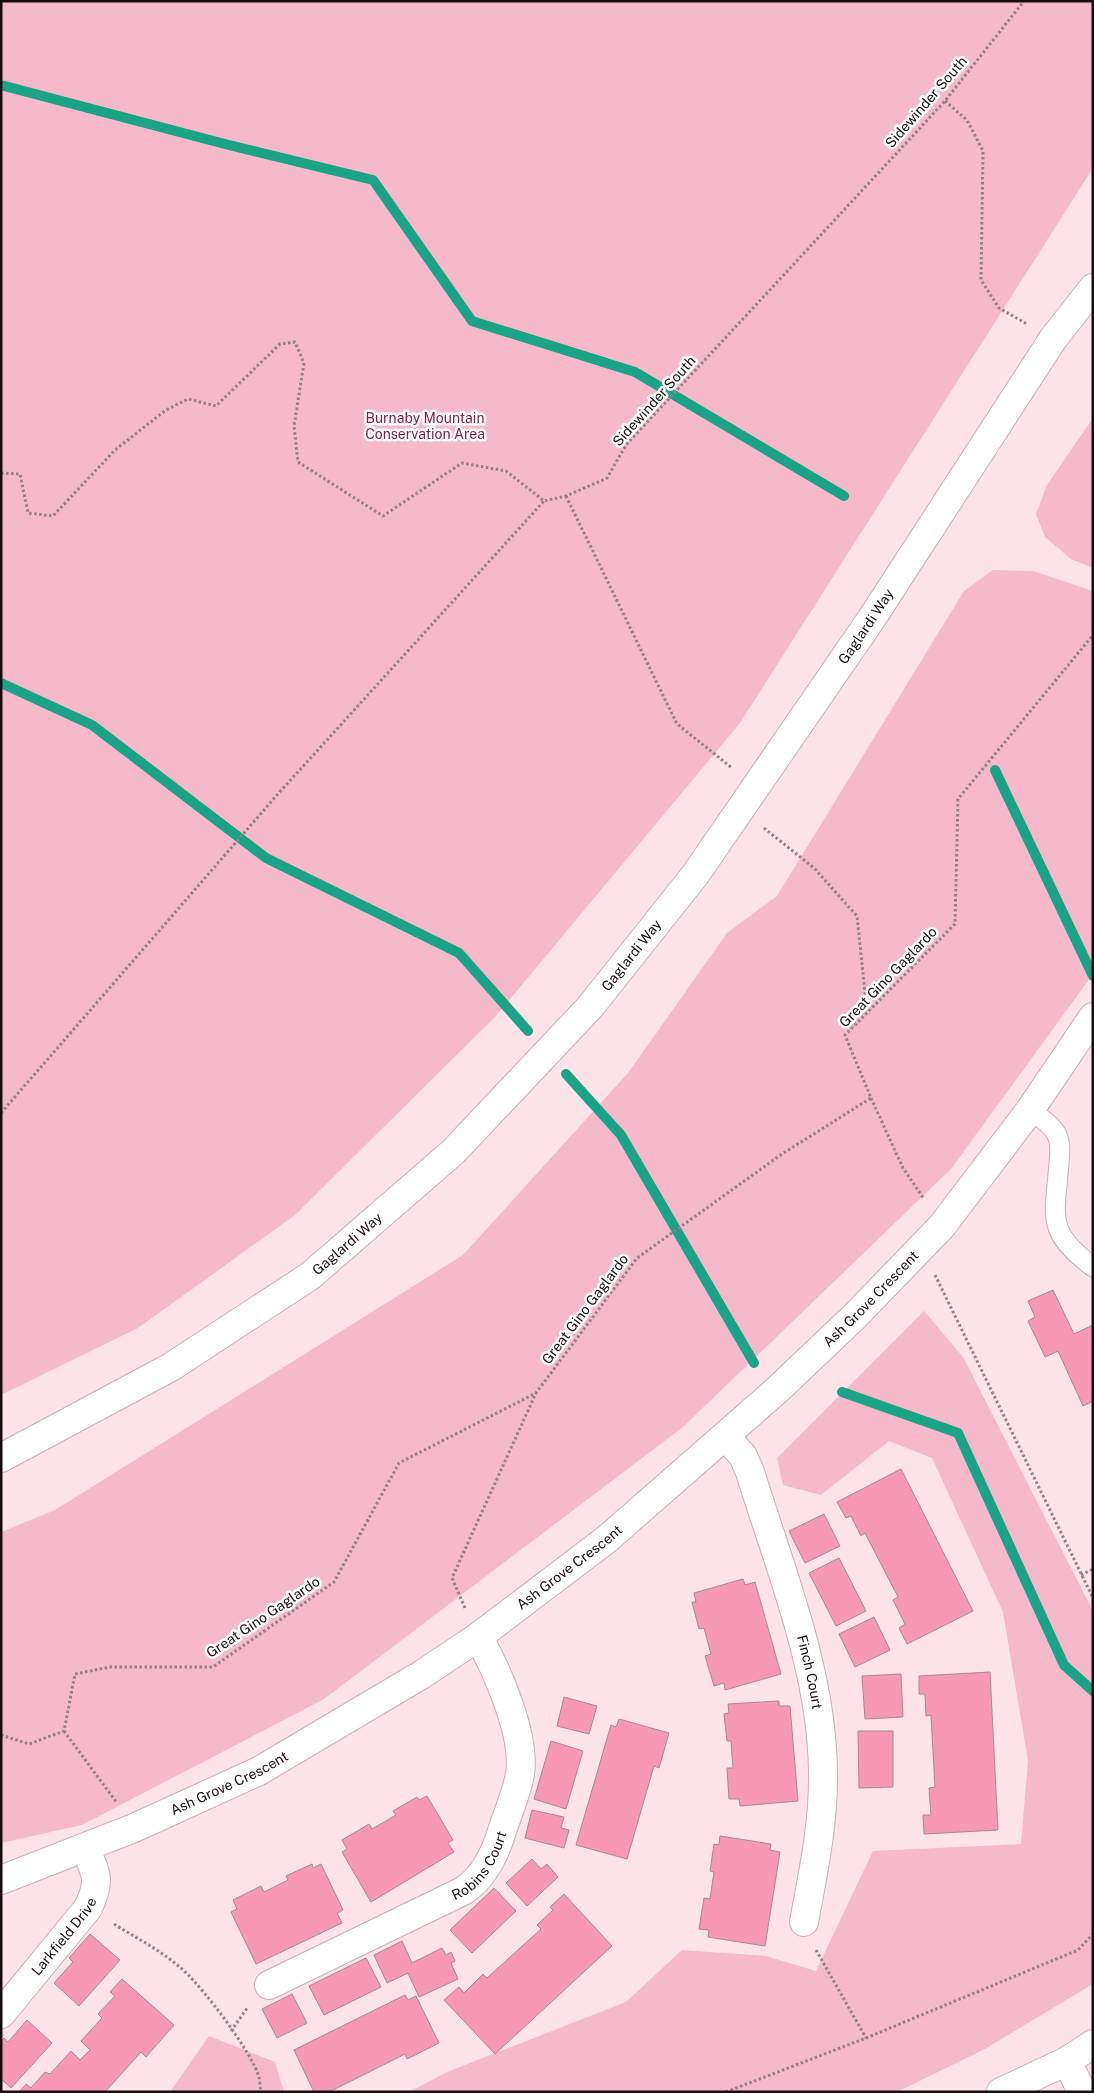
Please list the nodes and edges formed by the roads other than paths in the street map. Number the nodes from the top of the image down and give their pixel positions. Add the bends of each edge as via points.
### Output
1 (1093, 288) edge
2 (1093, 1017) edge
3 (1030, 1110) junction
4 (1093, 1267) edge
5 (726, 1438) junction
6 (1, 1458) edge
7 (478, 1637) junction
8 (85, 1848) junction
9 (1, 1880) edge
10 (804, 1922) dead end
11 (269, 1985) dead end
12 (1, 2014) edge
13 (1093, 2044) edge
14 (1067, 2061) junction
15 (1001, 2092) edge
16 (1082, 2092) edge

1 - 6 street, Gaglardi Way via 1054,339 872,618 695,875 590,1007 453,1152 310,1276 171,1367
2 - 3 street, Ash Grove Crescent
3 - 4 lane via 1056,1133 1060,1146 1055,1220 1061,1237 1074,1253
3 - 5 street, Ash Grove Crescent via 942,1226 854,1317
5 - 7 street, Ash Grove Crescent via 607,1539
5 - 10 street, Finch Court via 743,1456 750,1472 808,1657 818,1710 823,1772 822,1818
7 - 8 street, Ash Grove Crescent via 421,1675 259,1771
7 - 11 street, Robins Court via 499,1680 516,1733 520,1760 520,1774 499,1841 486,1867 463,1891
8 - 9 street, Ash Grove Crescent
8 - 12 street, Larkfield Drive via 97,1875 95,1893 88,1908
13 - 14 street
14 - 15 street
14 - 16 street

